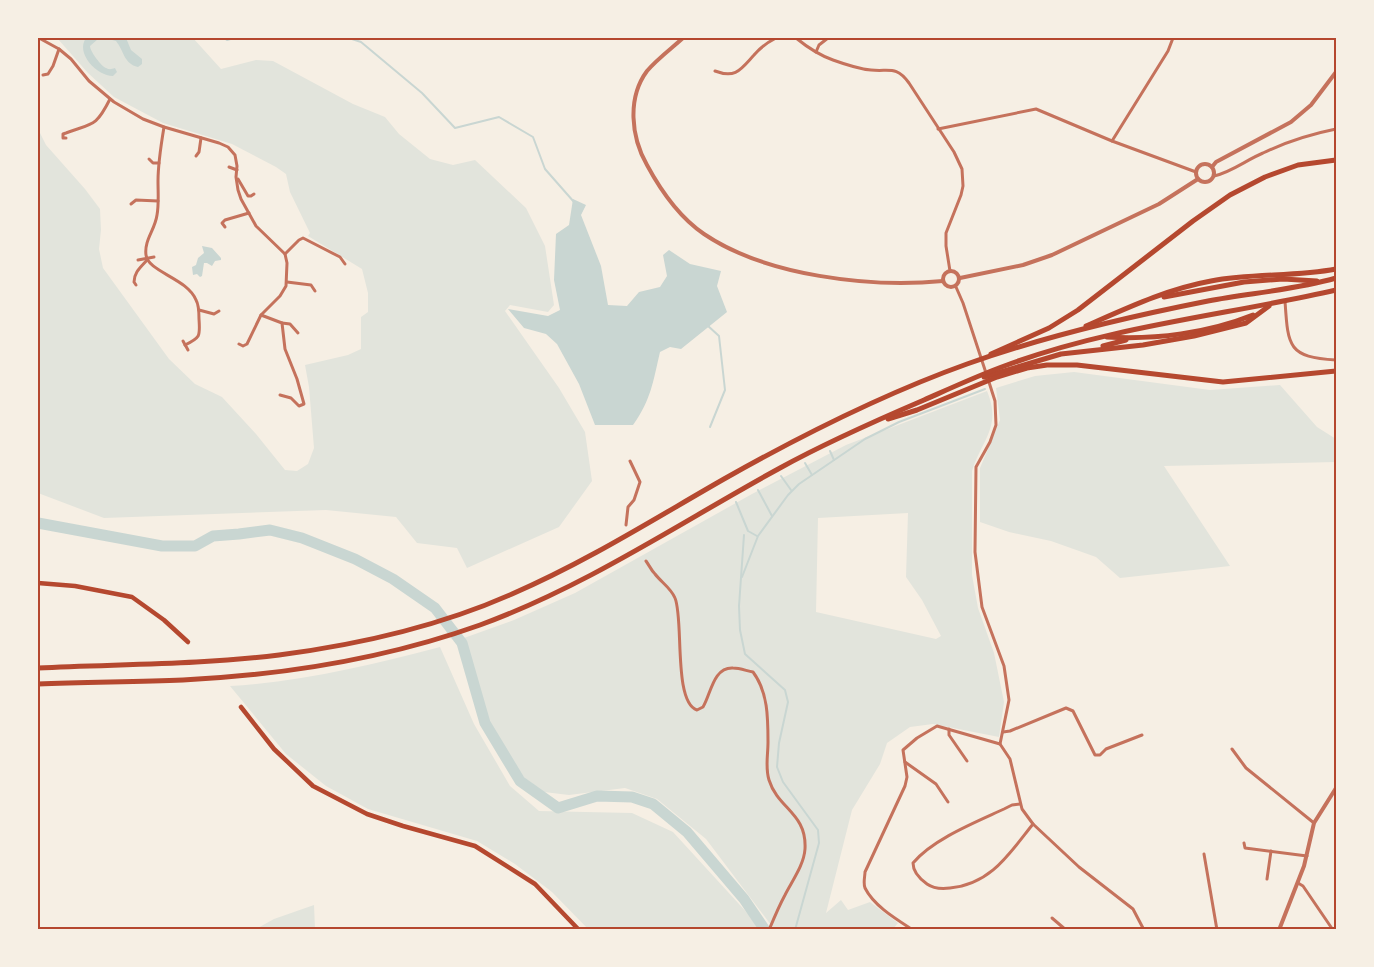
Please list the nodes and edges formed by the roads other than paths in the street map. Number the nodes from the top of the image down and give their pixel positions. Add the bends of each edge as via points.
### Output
1 (39, 38) edge
2 (683, 38) edge
3 (776, 38) edge
4 (796, 38) edge
5 (828, 38) edge
6 (1173, 38) edge
7 (59, 49) junction
8 (816, 52) junction
9 (715, 72) dead end
10 (1336, 72) edge
11 (43, 75) dead end
12 (110, 99) junction
13 (164, 127) junction
14 (938, 129) junction
15 (1336, 129) edge
16 (66, 138) dead end
17 (201, 138) junction
18 (1112, 142) junction
19 (196, 156) dead end
20 (149, 159) dead end
21 (1336, 160) edge
22 (159, 163) junction
23 (229, 167) dead end
24 (1212, 167) junction
25 (237, 170) junction
26 (1196, 172) junction
27 (1214, 176) junction
28 (236, 177) junction
29 (1198, 179) junction
30 (254, 194) dead end
31 (158, 201) junction
32 (131, 204) dead end
33 (249, 213) junction
34 (225, 227) dead end
35 (270, 232) dead end
36 (268, 237) junction
37 (285, 254) junction
38 (154, 257) dead end
39 (138, 260) dead end
40 (147, 260) junction
41 (345, 264) dead end
42 (1336, 269) edge
43 (950, 271) junction
44 (1321, 271) junction
45 (960, 278) junction
46 (1336, 278) edge
47 (1283, 279) junction
48 (943, 281) junction
49 (1325, 281) junction
50 (287, 282) junction
51 (136, 285) dead end
52 (956, 286) junction
53 (315, 290) dead end
54 (1336, 290) edge
55 (1145, 300) junction
56 (1285, 302) junction
57 (1274, 304) junction
58 (199, 310) junction
59 (219, 311) dead end
60 (1258, 313) junction
61 (261, 315) junction
62 (282, 323) junction
63 (1074, 331) junction
64 (298, 333) dead end
65 (1099, 336) junction
66 (1131, 338) junction
67 (239, 344) dead end
68 (188, 350) dead end
69 (1088, 350) junction
70 (1336, 360) edge
71 (968, 364) junction
72 (1336, 371) edge
73 (969, 381) junction
74 (280, 395) dead end
75 (866, 425) junction
76 (630, 460) dead end
77 (626, 525) dead end
78 (646, 561) dead end
79 (38, 583) edge
80 (188, 642) dead end
81 (38, 668) edge
82 (38, 684) edge
83 (241, 707) dead end
84 (949, 729) junction
85 (1002, 732) junction
86 (1142, 735) dead end
87 (1000, 744) junction
88 (1232, 749) dead end
89 (967, 761) dead end
90 (904, 762) junction
91 (1336, 788) edge
92 (948, 802) dead end
93 (1020, 804) junction
94 (1314, 823) junction
95 (1032, 824) junction
96 (1244, 843) dead end
97 (1271, 851) junction
98 (1204, 854) dead end
99 (1307, 856) junction
100 (1267, 879) dead end
101 (1298, 883) junction
102 (1052, 918) dead end
103 (580, 930) edge
104 (768, 930) edge
105 (913, 930) edge
106 (1066, 930) edge
107 (1144, 930) edge
108 (1217, 930) edge
109 (1279, 930) edge
110 (1333, 930) edge

1 - 7 street
2 - 48 street via 647,71 634,102 633,126 644,159 660,190 680,212 703,233 743,256 779,267 851,279
3 - 9 street via 739,71 728,75
4 - 8 street
5 - 8 street
6 - 18 street
7 - 11 street via 52,70
7 - 12 street via 88,81
8 - 14 street via 870,70 891,70 903,75
10 - 24 street via 1311,105 1291,122
12 - 13 street via 143,119
12 - 16 street via 97,122 63,134
13 - 17 street
13 - 22 street
14 - 18 street via 1036,109
14 - 43 street via 959,162 963,179 961,195 946,233
15 - 27 street via 1262,153
17 - 19 street
17 - 25 street via 228,147 235,155
18 - 26 street
20 - 22 street
21 - 71 highway via 1298,165 1230,195 1078,310 1049,328
22 - 31 street
23 - 25 street
24 - 26 street via 1202,164
24 - 27 street
25 - 28 street
26 - 29 street
27 - 29 street via 1208,182
28 - 30 street via 248,196
28 - 33 street via 238,190
29 - 45 street via 1159,204 1052,255 1024,265
31 - 32 street via 136,199
31 - 40 street via 158,215 145,246
33 - 34 street via 228,217 223,222
33 - 36 street via 256,226
35 - 36 street
36 - 37 street
37 - 41 street via 303,238 340,257
37 - 50 street
38 - 40 street
39 - 40 street
40 - 51 street via 134,278
40 - 58 street via 190,290
42 - 44 highway
43 - 45 street via 956,272
43 - 48 street via 944,274
44 - 47 highway
44 - 55 highway via 1212,281
45 - 52 street
46 - 49 highway
47 - 49 highway
47 - 55 highway via 1237,283
48 - 52 street via 949,288
49 - 63 highway via 1208,301
50 - 53 street via 311,284
50 - 61 street via 280,296
52 - 85 street via 994,396 996,425 976,467 975,552 982,607 1004,666 1008,700
54 - 56 highway
55 - 63 highway
56 - 57 highway
56 - 70 street via 1289,338 1294,349 1317,358
57 - 60 highway
57 - 65 highway
58 - 59 street via 214,314
58 - 68 street via 199,336 184,343
60 - 66 highway via 1196,331
60 - 69 highway via 1246,323 1194,336
61 - 62 street
61 - 67 street via 247,344
62 - 64 street via 290,324
62 - 74 street via 285,349 304,404 299,406 291,398
63 - 71 highway
65 - 66 highway
65 - 73 highway via 1006,365
66 - 69 highway
69 - 73 highway via 1047,357
71 - 81 highway via 820,428 592,556 509,596 428,623 340,646 277,655
72 - 75 highway via 1223,382 1077,365 1047,365 997,377 917,410
73 - 75 highway
75 - 82 highway via 781,467 581,581 520,609 437,639 292,671 200,679
76 - 77 street via 640,482 628,507
78 - 104 street via 675,598 684,686 687,701 693,709 703,707 712,685 726,668 753,672 765,695 766,762 770,782 779,799 794,814 805,839 800,866
79 - 80 main road via 132,597
83 - 103 main road via 274,749 313,786 367,814 475,846 535,884
84 - 87 street
84 - 89 street via 949,735
84 - 90 street via 937,726 917,738 903,750
85 - 86 street via 1066,708 1073,711 1094,754
85 - 87 street
87 - 93 street via 1010,759
88 - 94 street via 1246,768
90 - 92 street via 936,784
90 - 105 street via 905,786 865,872 864,882 874,902
91 - 94 street
93 - 95 street
93 - 95 street via 933,845 913,863 914,871 935,888 968,885 998,867
94 - 99 street
95 - 107 street via 1079,867 1133,909
96 - 97 street via 1245,848
97 - 99 street
97 - 100 street
98 - 108 street
99 - 101 street
101 - 109 street
101 - 110 street
102 - 106 street

